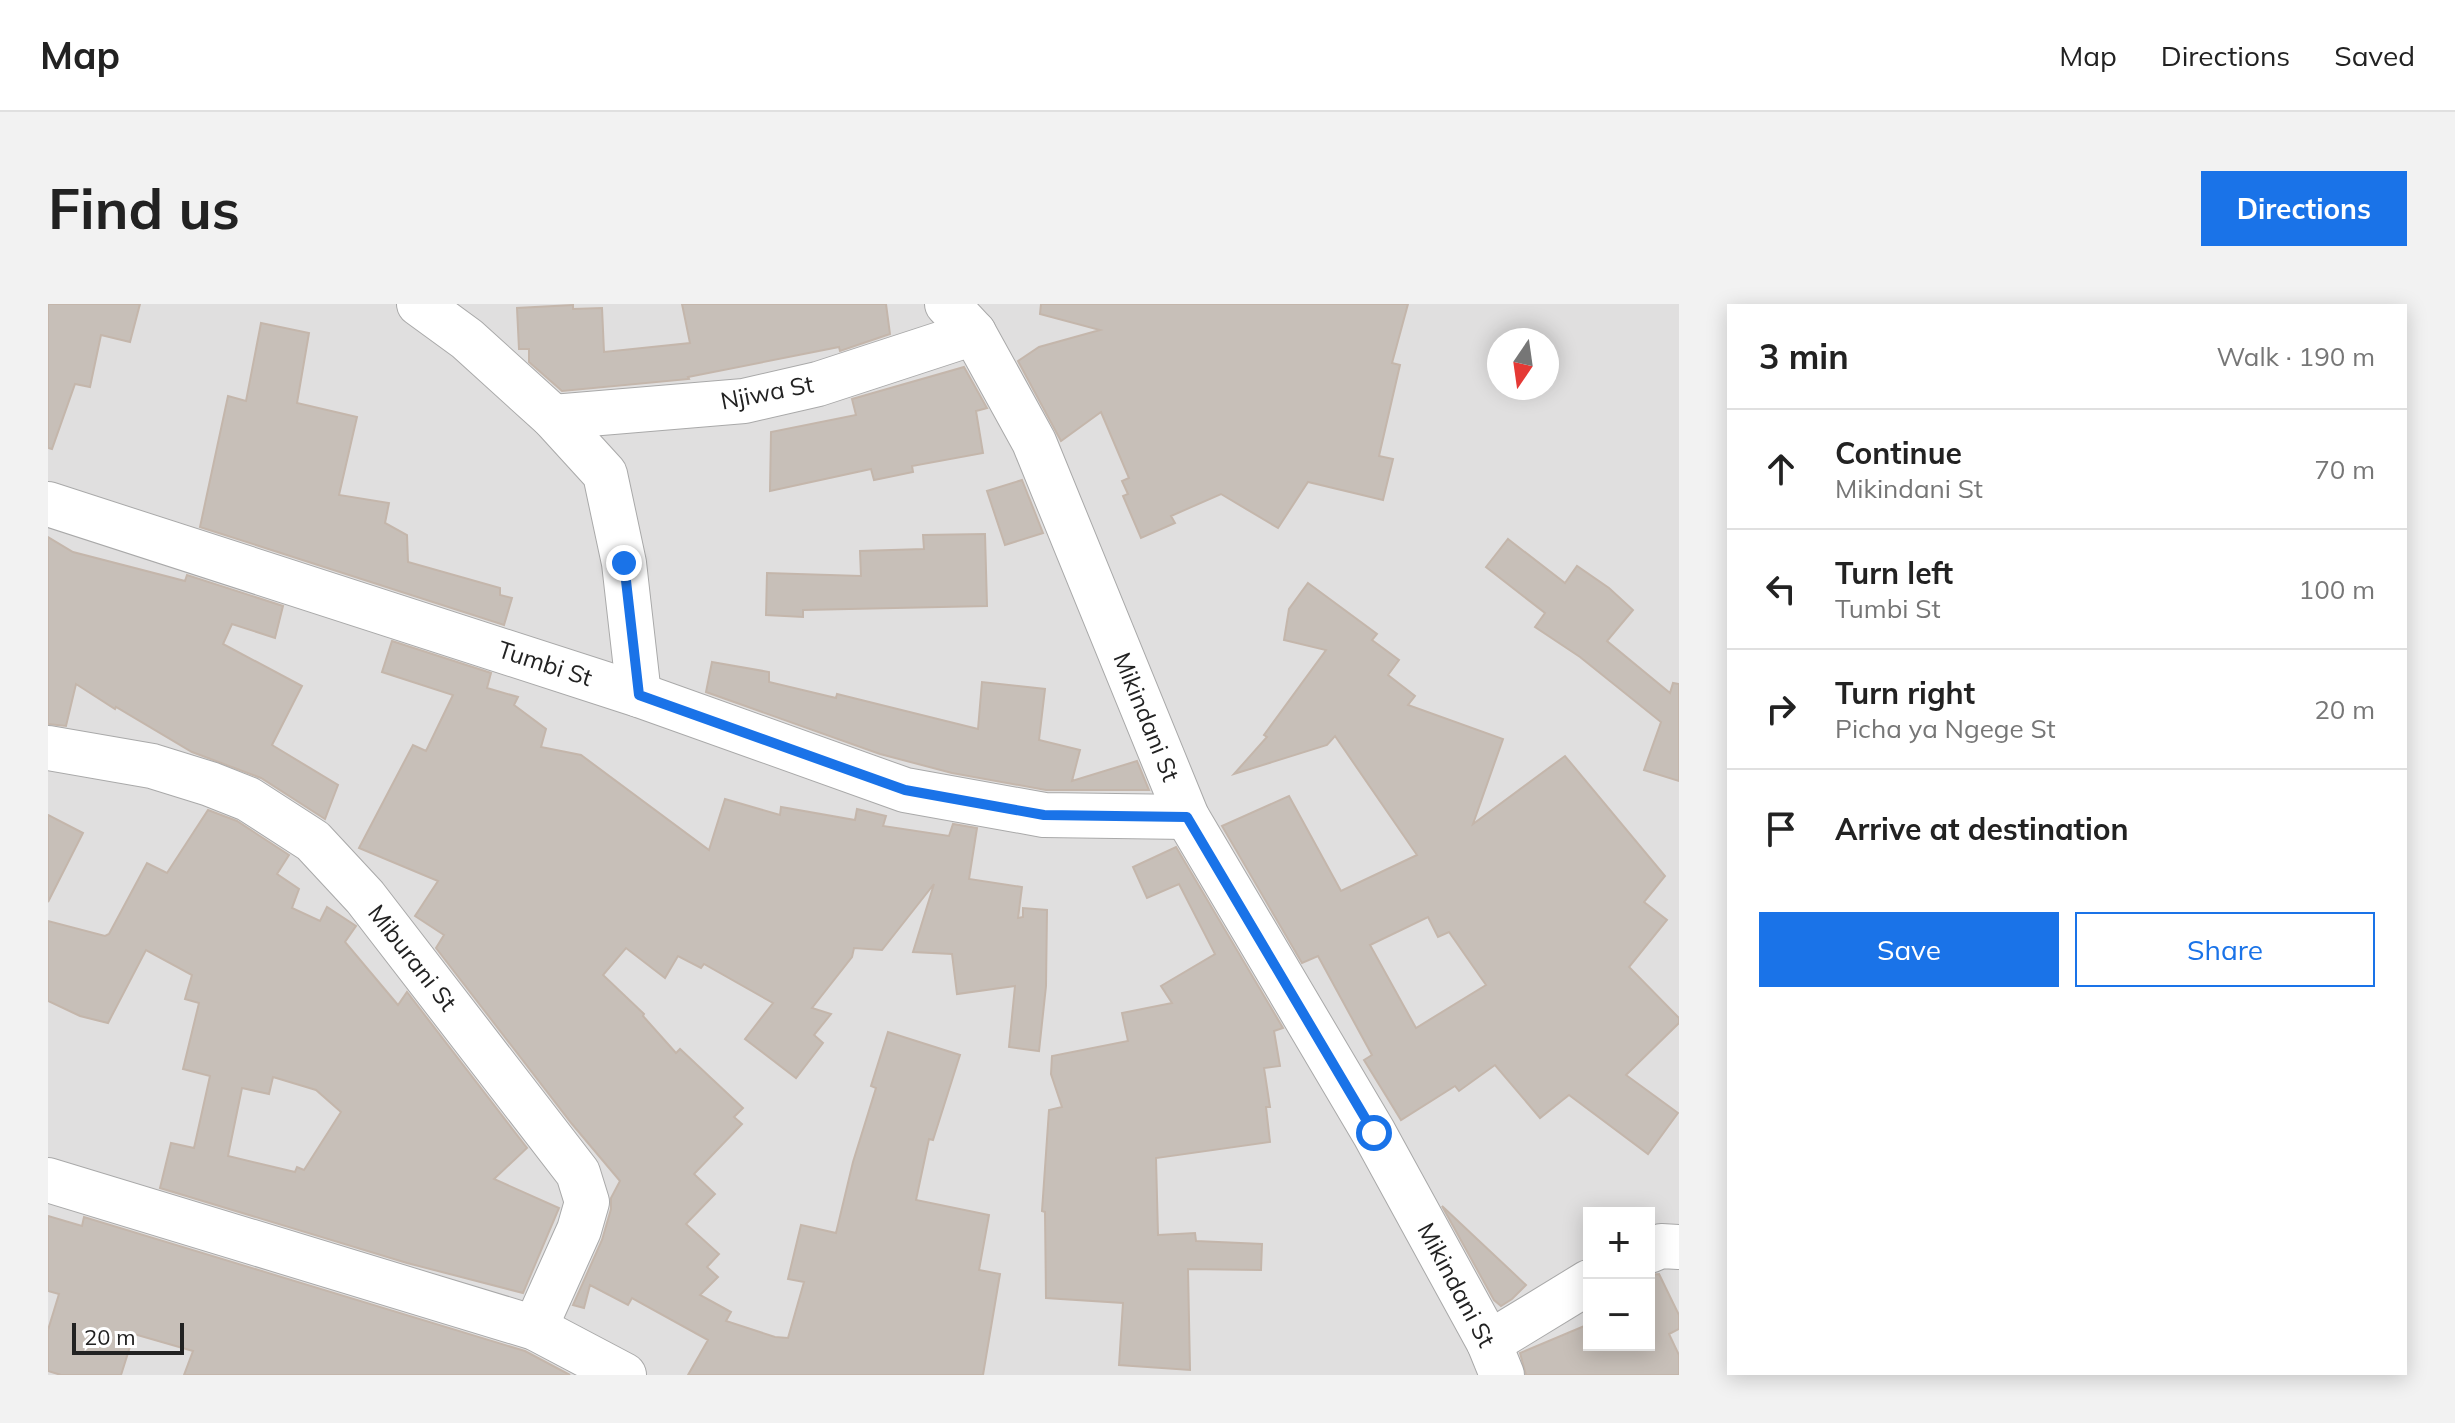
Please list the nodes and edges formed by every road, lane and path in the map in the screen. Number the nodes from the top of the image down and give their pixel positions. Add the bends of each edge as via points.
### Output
1 (419, 304) edge
2 (960, 319) edge
3 (553, 417) junction
4 (48, 504) edge
5 (639, 695) junction
6 (48, 748) edge
7 (1187, 817) junction
8 (48, 1180) edge
9 (1679, 1247) edge
10 (1655, 1248) edge
11 (1583, 1287) edge
12 (535, 1328) junction
13 (1495, 1359) edge
14 (624, 1375) edge

1 - 3 street via 467,339
2 - 3 street, Njiwa St via 818,384 744,401
2 - 7 street, Mikindani St via 1034,442
3 - 5 street via 605,474 624,563
4 - 5 street, Tumbi St
5 - 7 street, Tumbi St via 905,790 1044,815
6 - 12 street, Miburani St via 152,766 248,799 313,841 365,897 578,1173 587,1202
7 - 13 street, Mikindani St via 1374,1133
8 - 12 street
9 - 10 street
11 - 13 street
12 - 14 street

